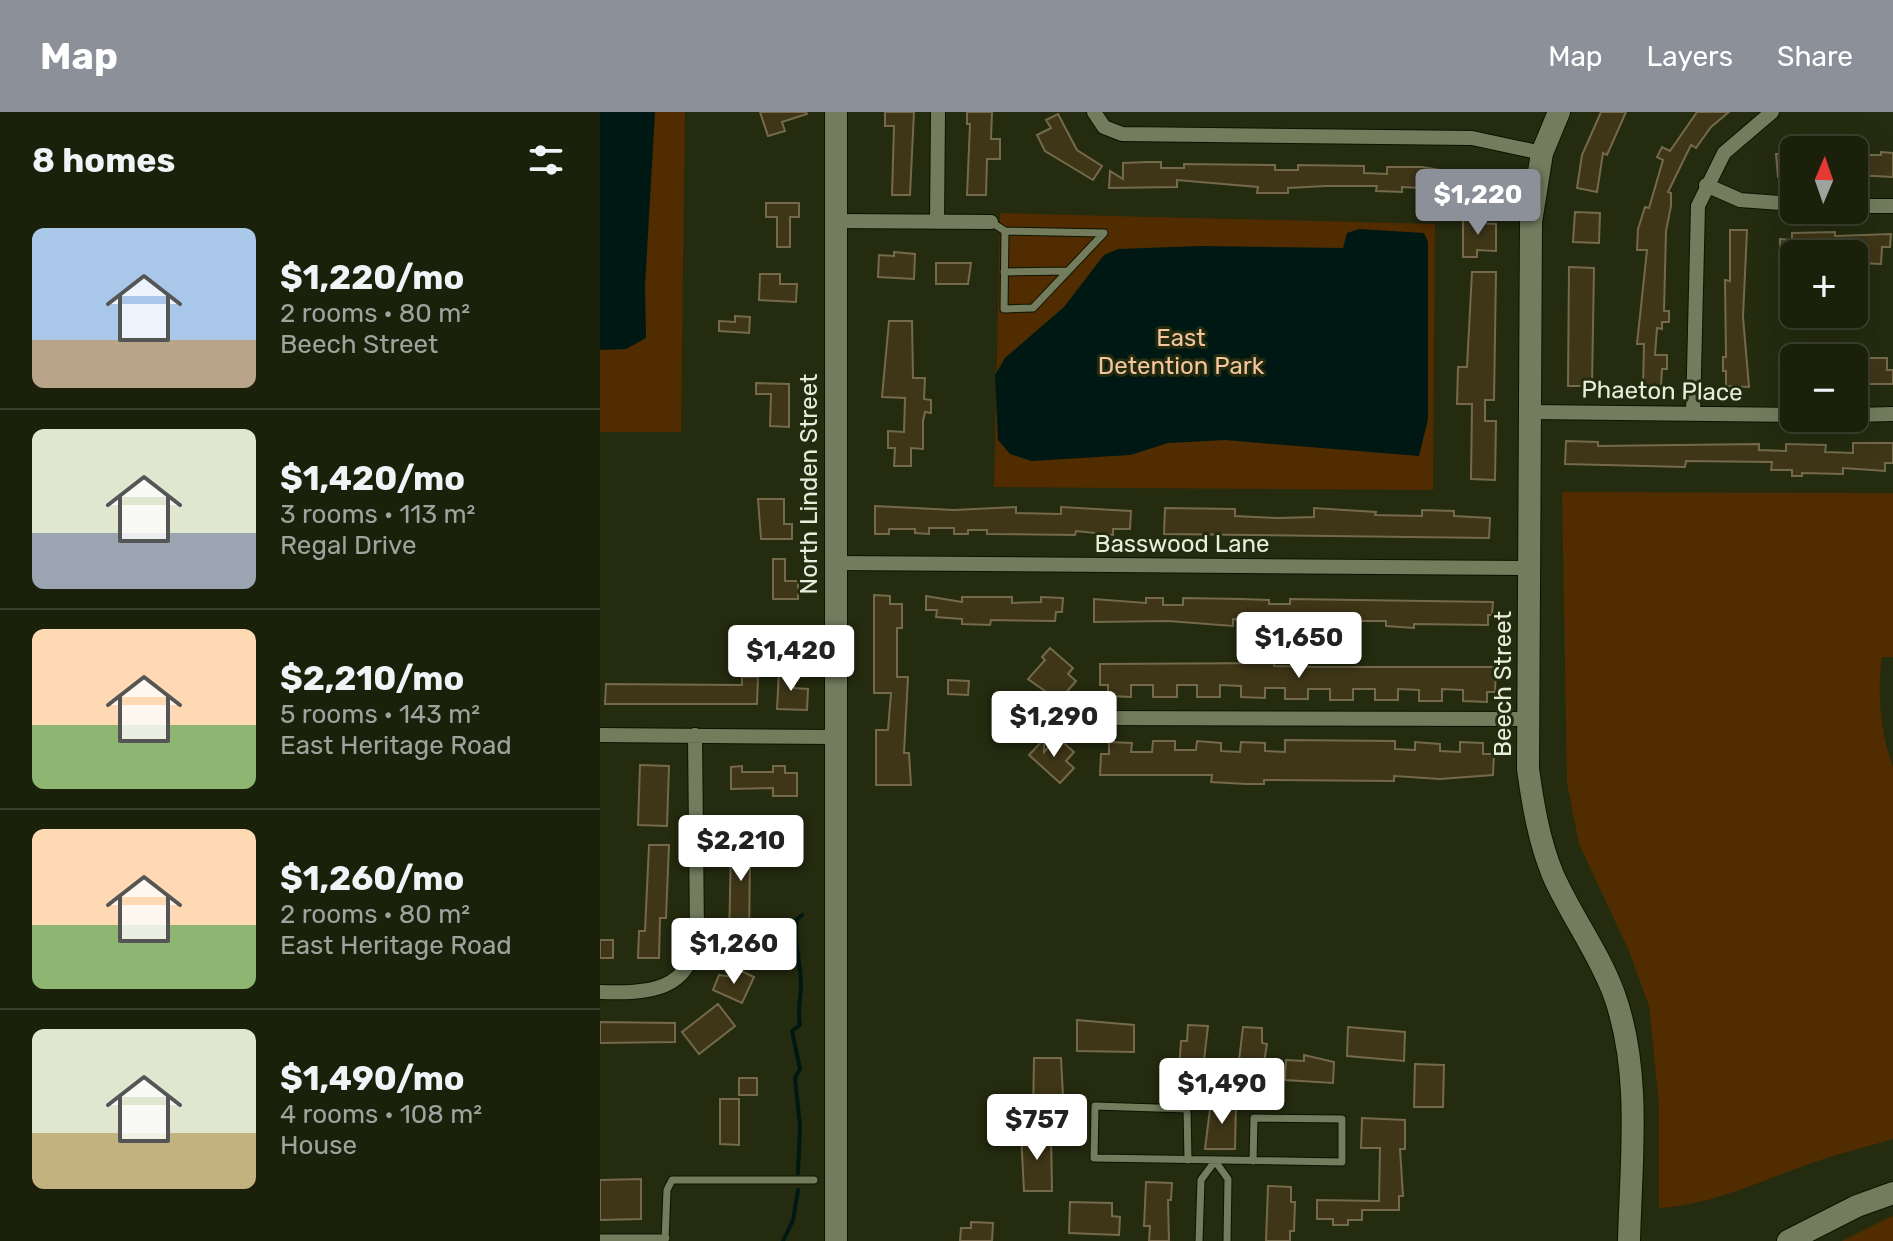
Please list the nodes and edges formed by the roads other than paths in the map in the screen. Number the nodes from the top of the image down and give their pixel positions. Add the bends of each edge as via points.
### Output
1 (836, 112) edge
2 (938, 112) edge
3 (1094, 112) edge
4 (1559, 112) edge
5 (1772, 112) edge
6 (1542, 153) junction
7 (1706, 185) junction
8 (1780, 203) edge
9 (1868, 206) edge
10 (1893, 206) edge
11 (836, 221) junction
12 (937, 222) junction
13 (991, 222) joint
14 (1005, 231) junction
15 (1068, 271) junction
16 (1004, 272) junction
17 (1531, 412) junction
18 (1693, 413) junction
19 (1893, 414) edge
20 (1780, 415) edge
21 (1868, 415) edge
22 (835, 563) junction
23 (1529, 568) junction
24 (1090, 718) dead end
25 (1527, 719) junction
26 (600, 735) edge
27 (695, 735) junction
28 (835, 737) junction
29 (600, 992) edge
30 (1188, 1160) junction
31 (1215, 1161) junction
32 (1253, 1161) junction
33 (814, 1180) dead end
34 (1893, 1193) edge
35 (600, 1238) edge
36 (666, 1239) edge
37 (836, 1241) edge
38 (1199, 1241) edge
39 (1227, 1241) edge
40 (1629, 1241) edge
41 (1788, 1241) edge

1 - 11 main road, North Linden Street
2 - 12 street
3 - 6 street via 1114,132 1472,138
4 - 6 main road, Beech Street
5 - 7 street via 1724,153
6 - 17 main road, Beech Street via 1531,222
7 - 8 street via 1740,200
7 - 18 street via 1695,228
9 - 10 street
11 - 12 street
11 - 22 main road, North Linden Street
12 - 13 street
13 - 14 lane
14 - 15 lane via 1104,233
14 - 16 lane
15 - 16 lane
15 - 16 lane via 1033,308 1004,309
17 - 18 street, Phaeton Place
17 - 23 main road, Beech Street
18 - 20 street, Phaeton Place
19 - 21 street
22 - 23 street, Basswood Lane
22 - 28 main road, North Linden Street
23 - 25 main road, Beech Street
24 - 25 street
25 - 40 main road, Beech Street via 1528,769 1540,836 1566,900 1601,960 1628,1050
26 - 27 street
27 - 28 street
27 - 29 street via 693,953 677,978 662,988
28 - 37 main road, North Linden Street
30 - 30 lane via 1094,1158 1095,1106 1187,1109
30 - 31 lane
31 - 32 lane
31 - 38 lane via 1201,1180
31 - 39 lane via 1228,1179
32 - 32 lane via 1342,1162 1342,1119 1254,1118
33 - 36 lane via 672,1180
34 - 41 main road
35 - 36 lane

